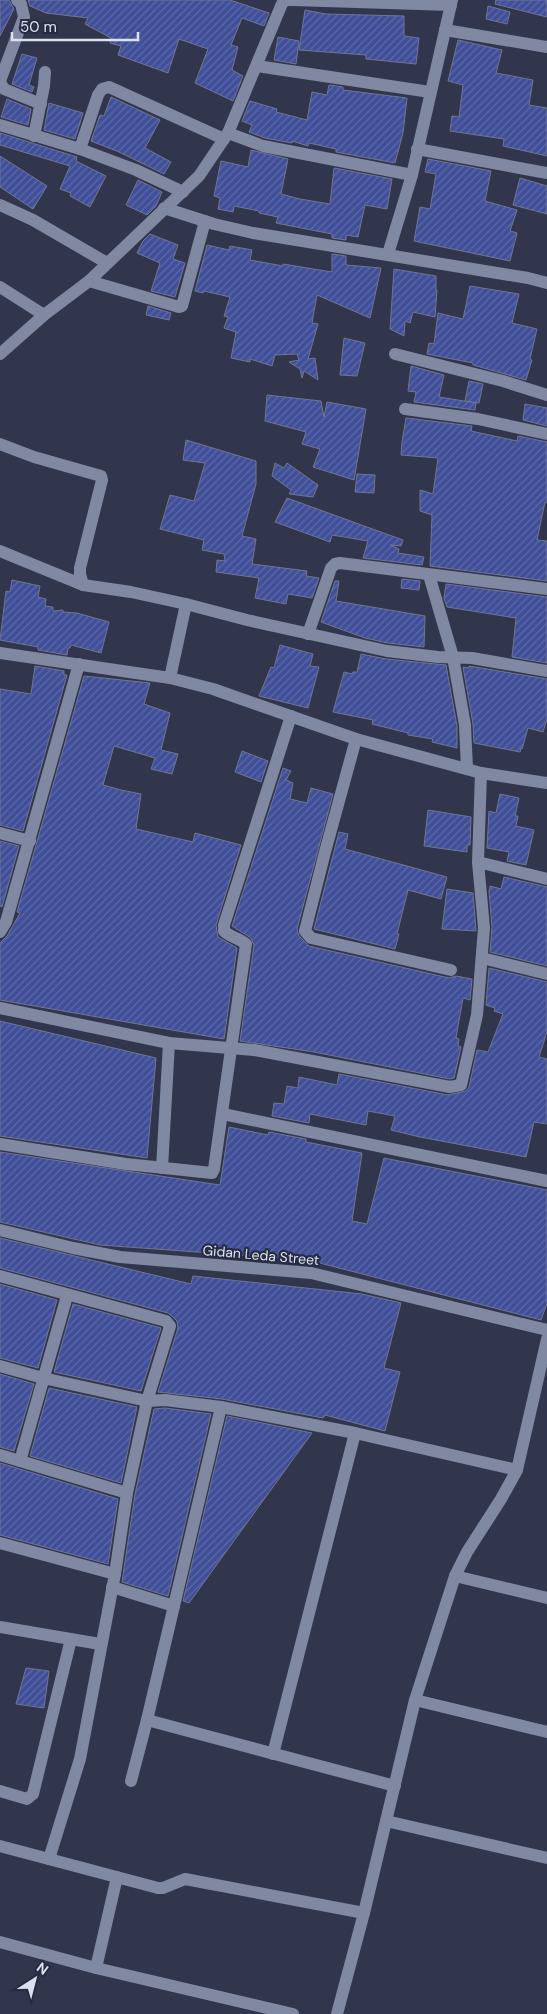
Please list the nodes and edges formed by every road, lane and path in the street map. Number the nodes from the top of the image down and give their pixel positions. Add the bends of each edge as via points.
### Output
1 (17, 0) edge
2 (284, 0) edge
3 (292, 0) edge
4 (451, 2) edge
5 (445, 30) junction
6 (547, 47) edge
7 (257, 66) junction
8 (45, 72) dead end
9 (0, 82) edge
10 (430, 92) junction
11 (41, 104) junction
12 (0, 125) edge
13 (34, 136) junction
14 (226, 136) junction
15 (80, 149) junction
16 (417, 149) junction
17 (547, 173) edge
18 (412, 175) junction
19 (183, 192) junction
20 (0, 205) edge
21 (164, 208) junction
22 (205, 222) junction
23 (388, 254) junction
24 (107, 263) junction
25 (89, 281) junction
26 (547, 283) edge
27 (0, 287) edge
28 (44, 315) junction
29 (0, 354) edge
30 (395, 354) dead end
31 (547, 395) edge
32 (405, 409) dead end
33 (547, 434) edge
34 (0, 444) edge
35 (0, 552) edge
36 (429, 575) junction
37 (83, 585) junction
38 (547, 589) edge
39 (186, 604) junction
40 (308, 634) junction
41 (0, 653) edge
42 (453, 657) junction
43 (79, 664) junction
44 (547, 671) edge
45 (170, 678) junction
46 (291, 716) junction
47 (356, 739) junction
48 (467, 769) junction
49 (480, 773) junction
50 (547, 783) edge
51 (0, 833) edge
52 (30, 841) junction
53 (478, 862) junction
54 (547, 879) edge
55 (0, 932) edge
56 (482, 958) junction
57 (451, 970) dead end
58 (547, 974) edge
59 (0, 1008) edge
60 (169, 1043) junction
61 (232, 1049) junction
62 (223, 1114) junction
63 (0, 1144) edge
64 (162, 1168) junction
65 (547, 1181) edge
66 (0, 1230) edge
67 (0, 1276) edge
68 (67, 1296) junction
69 (547, 1330) edge
70 (547, 1339) edge
71 (0, 1366) edge
72 (543, 1377) edge
73 (43, 1378) junction
74 (147, 1401) junction
75 (221, 1406) junction
76 (355, 1433) junction
77 (0, 1455) edge
78 (20, 1461) junction
79 (517, 1470) junction
80 (127, 1493) junction
81 (0, 1543) edge
82 (115, 1574) junction
83 (455, 1576) junction
84 (112, 1587) junction
85 (547, 1598) edge
86 (174, 1606) junction
87 (0, 1627) edge
88 (71, 1639) junction
89 (100, 1644) junction
90 (415, 1700) junction
91 (147, 1720) junction
92 (547, 1732) edge
93 (273, 1754) junction
94 (131, 1781) dead end
95 (395, 1786) junction
96 (0, 1791) edge
97 (386, 1821) junction
98 (0, 1846) edge
99 (547, 1858) edge
100 (49, 1859) junction
101 (117, 1877) junction
102 (364, 1913) junction
103 (0, 1942) edge
104 (96, 1968) junction
105 (293, 2014) edge
106 (337, 2014) edge

1 - 9 street via 24,17
2 - 3 street
2 - 7 street
3 - 4 street
4 - 5 street
5 - 6 street
5 - 10 street
7 - 10 street
7 - 14 street
8 - 11 street
9 - 11 street via 4,89
10 - 16 street
11 - 13 street
12 - 13 street
13 - 15 street
14 - 15 street via 109,87 98,95
14 - 18 street
14 - 19 street via 199,176
15 - 19 street
16 - 17 street
16 - 18 street
18 - 23 street
19 - 21 street
20 - 24 street via 33,220
21 - 22 street
21 - 24 street
22 - 23 street via 253,233
22 - 25 street via 182,306
23 - 26 street
24 - 25 street
25 - 28 street
27 - 28 street
28 - 29 street
30 - 31 street
32 - 33 street via 478,419
34 - 37 street via 101,476 80,568
35 - 37 street
36 - 38 street
36 - 40 street via 340,562 335,564
36 - 42 street
37 - 39 street
39 - 40 street
39 - 45 street
40 - 42 street via 387,651
41 - 43 street
42 - 44 street
42 - 48 street via 465,725
43 - 45 street
43 - 52 street
45 - 46 street
46 - 47 street
46 - 61 street via 224,924 228,935 246,944
47 - 48 street
47 - 57 street via 306,934 311,938
48 - 49 street
49 - 50 street
49 - 53 street
51 - 52 street
52 - 55 street via 6,922
53 - 54 street
53 - 56 street via 484,928
56 - 58 street
56 - 61 street via 477,1015 461,1085 450,1087 254,1050
59 - 60 street
60 - 61 street
60 - 64 street
61 - 62 street
62 - 64 street via 212,1173
62 - 65 street
63 - 64 street
66 - 69 street, Gidan Leda Street via 120,1257 311,1273
67 - 68 street
68 - 73 street
68 - 74 street via 170,1324
70 - 72 street
71 - 73 street
72 - 79 street
73 - 74 street
73 - 78 street
74 - 75 street
74 - 80 street
75 - 76 street
75 - 86 street
76 - 79 street
76 - 93 street
77 - 78 street
78 - 80 street
79 - 83 street
80 - 82 street
81 - 82 street
82 - 84 street
83 - 85 street
83 - 90 street
84 - 86 street
84 - 89 street
86 - 91 street
87 - 88 street
88 - 89 street
88 - 96 street via 33,1794 26,1799
89 - 100 street via 80,1759
90 - 92 street
90 - 95 street
91 - 93 street
91 - 94 street
93 - 95 street
95 - 97 street
97 - 99 street
97 - 102 street
98 - 100 street
100 - 101 street
101 - 102 street via 158,1888 185,1879
101 - 104 street
102 - 106 street
103 - 104 street
104 - 105 street

